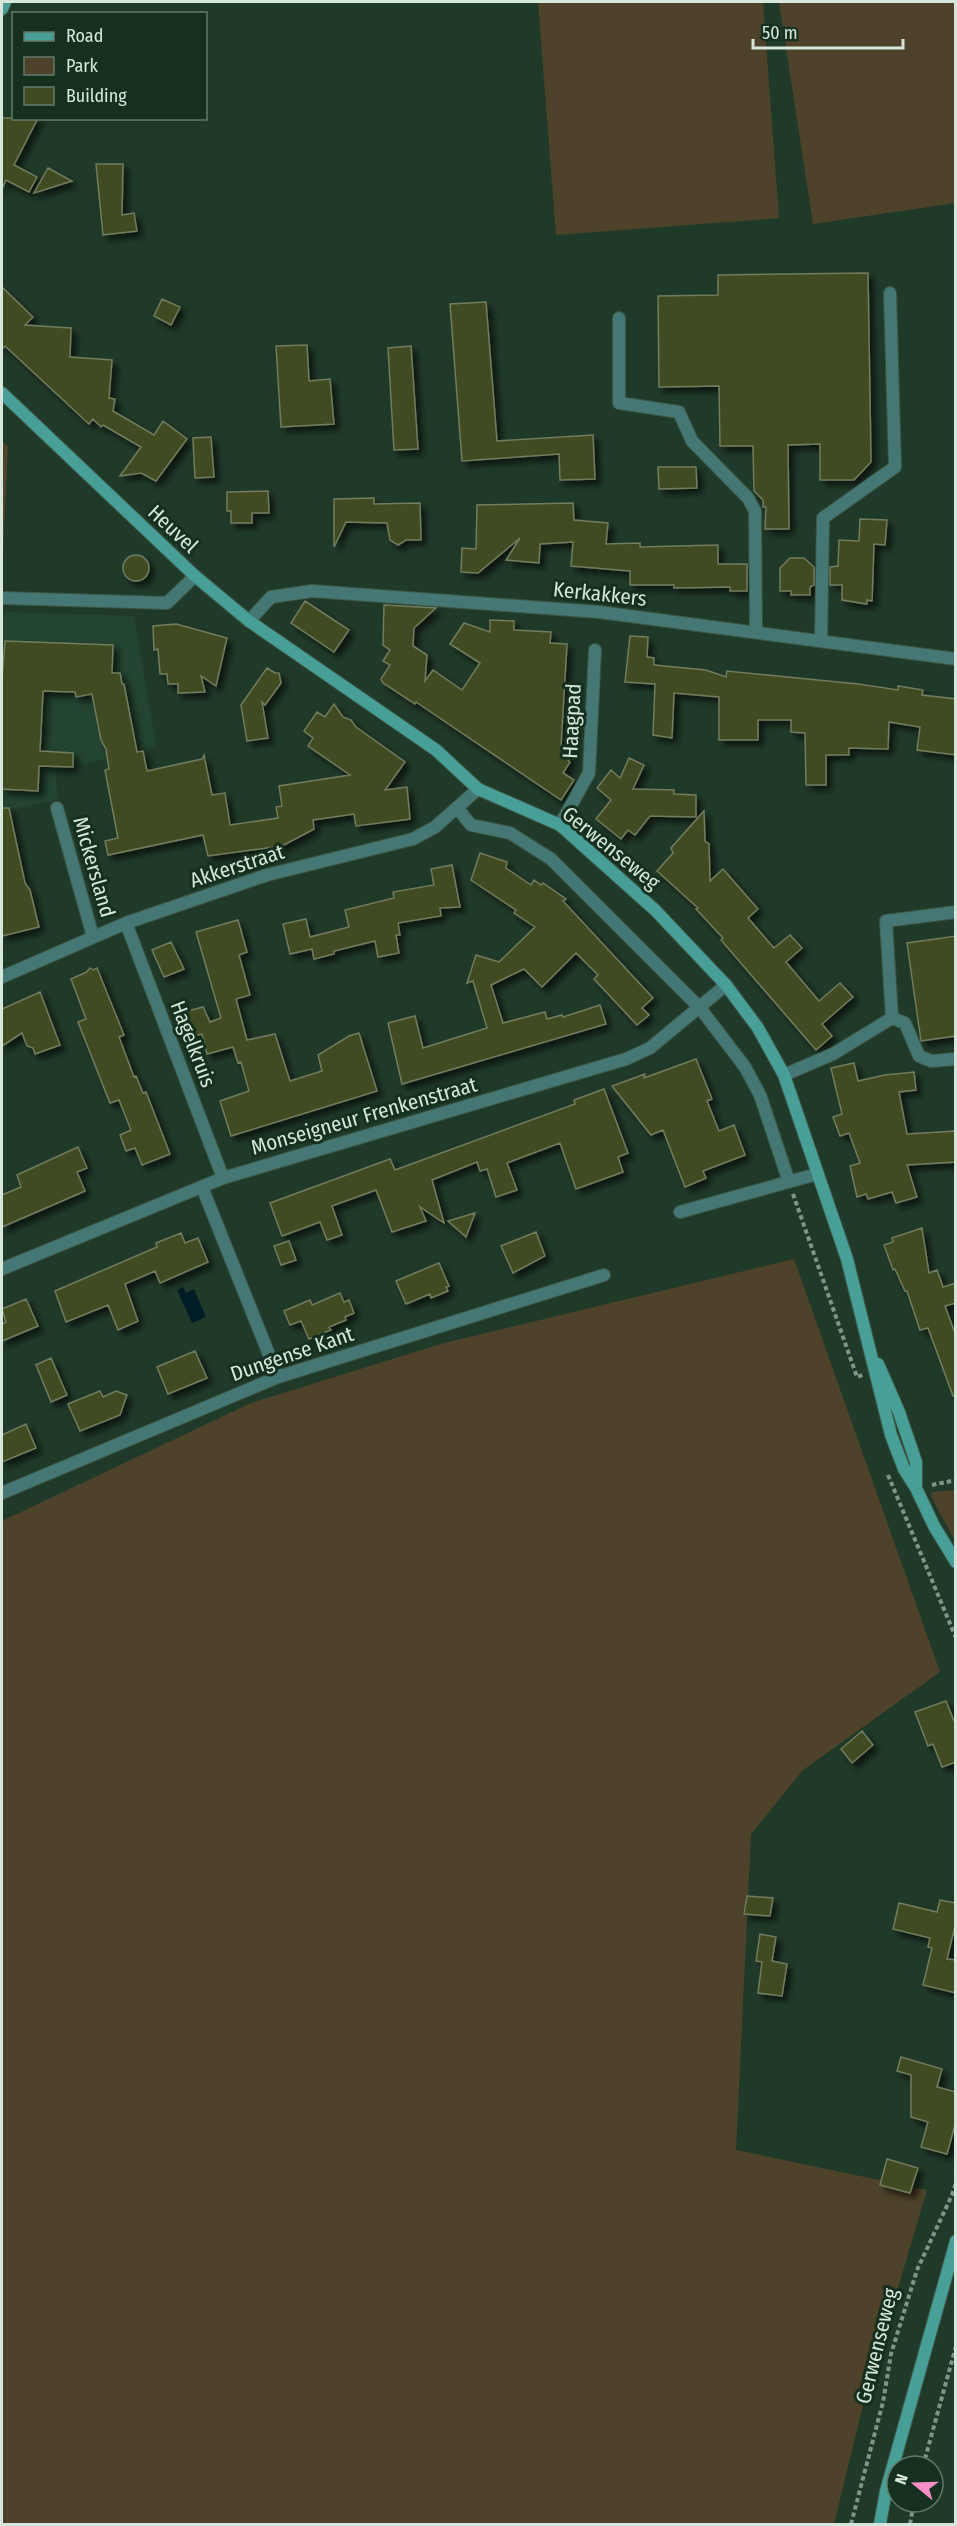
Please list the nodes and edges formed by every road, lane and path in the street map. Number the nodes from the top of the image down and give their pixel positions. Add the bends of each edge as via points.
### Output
1 (5, 2) edge
2 (2, 9) edge
3 (890, 293) dead end
4 (618, 318) dead end
5 (2, 393) edge
6 (195, 576) junction
7 (2, 598) edge
8 (249, 621) junction
9 (756, 632) junction
10 (821, 641) junction
11 (595, 650) dead end
12 (956, 659) edge
13 (478, 789) junction
14 (57, 808) dead end
15 (458, 809) junction
16 (560, 825) junction
17 (956, 912) edge
18 (126, 923) junction
19 (93, 937) junction
20 (2, 977) edge
21 (726, 985) junction
22 (700, 1008) junction
23 (892, 1018) junction
24 (956, 1059) edge
25 (784, 1075) junction
26 (817, 1174) junction
27 (223, 1178) junction
28 (789, 1182) junction
29 (202, 1187) junction
30 (680, 1212) dead end
31 (2, 1269) edge
32 (604, 1275) dead end
33 (864, 1375) dead end
34 (278, 1377) junction
35 (885, 1468) dead end
36 (956, 1480) edge
37 (916, 1488) junction
38 (2, 1493) edge
39 (954, 1559) edge
40 (956, 1638) edge
41 (956, 2183) edge
42 (956, 2241) edge
43 (956, 2346) edge
44 (926, 2454) edge
45 (851, 2524) edge
46 (880, 2524) edge

1 - 2 street
3 - 10 street via 895,467 823,518
4 - 9 street via 619,403 679,412 692,441 748,498 754,511
5 - 6 street, Heuvel
6 - 7 street, Heuvel via 167,603
6 - 8 street, Gerwenseweg
8 - 9 street, Kerkakkers via 271,597 312,591 599,612
8 - 13 street, Gerwenseweg via 436,750
9 - 10 street, Kerkakkers
10 - 12 street, Kerkakkers
11 - 16 street, Haagpad via 589,773
13 - 15 street, Akkerstraat
13 - 16 street, Gerwenseweg
14 - 19 street, Mickersland
15 - 18 street, Akkerstraat via 413,839 267,875
15 - 22 street via 471,825 510,833 551,859
16 - 21 street, Gerwenseweg via 655,910
17 - 23 street via 886,921
18 - 19 street, Akkerstraat
18 - 27 street, Hagelkruis
19 - 20 street, Akkerstraat
21 - 22 street, Monseigneur Frenkenstraat
21 - 25 street, Gerwenseweg via 758,1028
22 - 27 street, Monseigneur Frenkenstraat via 650,1048 626,1059
22 - 28 street via 745,1067 760,1095
23 - 24 street via 905,1023 919,1056 931,1061
23 - 25 street via 833,1053
25 - 26 street, Gerwenseweg
26 - 28 street
26 - 37 street, Gerwenseweg via 847,1260 891,1435
27 - 29 street, Monseigneur Frenkenstraat
28 - 30 street
28 - 33 path via 857,1377
29 - 31 street, Monseigneur Frenkenstraat
29 - 34 street
32 - 34 street, Dungense Kant
34 - 38 street, Dungense Kant
35 - 40 path
36 - 37 path
37 - 39 street, Gerwenseweg
41 - 45 path, Gerwenseweg via 917,2270 897,2333
42 - 46 street
43 - 44 path

